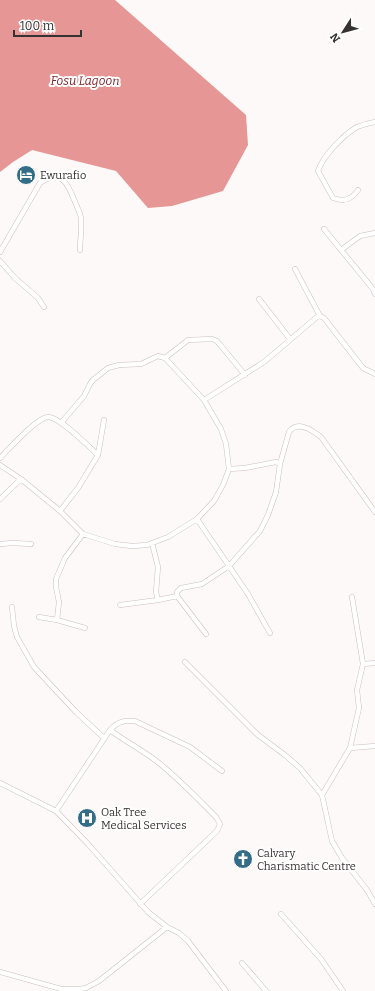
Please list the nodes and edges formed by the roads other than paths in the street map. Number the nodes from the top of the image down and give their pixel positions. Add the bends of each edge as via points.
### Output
1 (375, 122) edge
2 (358, 190) dead end
3 (324, 229) dead end
4 (375, 233) edge
5 (80, 250) dead end
6 (341, 250) junction
7 (0, 252) edge
8 (0, 261) edge
9 (295, 269) dead end
10 (374, 290) edge
11 (259, 299) dead end
12 (44, 307) dead end
13 (320, 316) junction
14 (290, 339) junction
15 (165, 358) junction
16 (245, 375) junction
17 (374, 375) edge
18 (204, 400) junction
19 (104, 420) dead end
20 (61, 423) junction
21 (98, 455) junction
22 (0, 458) edge
23 (280, 464) junction
24 (0, 465) edge
25 (229, 469) junction
26 (21, 479) junction
27 (0, 499) edge
28 (60, 511) junction
29 (375, 512) edge
30 (196, 519) junction
31 (83, 534) junction
32 (152, 543) junction
33 (0, 544) edge
34 (31, 544) dead end
35 (229, 566) junction
36 (177, 596) junction
37 (352, 597) dead end
38 (158, 600) junction
39 (120, 605) dead end
40 (12, 607) dead end
41 (39, 617) dead end
42 (57, 620) junction
43 (85, 628) dead end
44 (270, 633) dead end
45 (206, 634) dead end
46 (185, 662) dead end
47 (375, 663) edge
48 (363, 664) junction
49 (110, 730) junction
50 (104, 738) junction
51 (375, 746) edge
52 (350, 748) junction
53 (222, 771) dead end
54 (0, 783) edge
55 (322, 795) junction
56 (56, 811) junction
57 (140, 904) junction
58 (375, 904) edge
59 (281, 914) dead end
60 (168, 926) junction
61 (242, 963) dead end
62 (0, 972) edge
63 (226, 991) edge
64 (266, 991) edge
65 (343, 991) edge

1 - 2 street via 357,127 344,137 326,155 318,171 333,198 346,200 354,196
3 - 6 street
4 - 6 street via 360,236
5 - 7 street via 82,218 68,185 64,180 48,178 40,183
6 - 10 street
8 - 12 street
9 - 13 street
11 - 14 street
13 - 14 street
13 - 17 street via 363,368
14 - 16 street
15 - 16 street via 188,340 212,339
15 - 18 street
15 - 20 street via 158,356 142,364 108,368 93,380 84,396
16 - 18 street
18 - 25 street via 221,429
19 - 21 street
20 - 21 street
20 - 22 street via 49,417 43,419
21 - 28 street
23 - 25 street via 276,462
23 - 29 street via 292,427 303,427 314,432 321,437
23 - 35 street via 276,492 260,531
24 - 26 street
25 - 30 street via 214,501
26 - 27 street
26 - 28 street
28 - 31 street
30 - 32 street via 168,537
30 - 35 street
31 - 32 street via 115,544
31 - 42 street via 64,558 56,579
32 - 38 street via 158,567
33 - 34 street
35 - 36 street via 202,584 181,588
35 - 44 street
36 - 38 street
36 - 45 street
37 - 48 street
38 - 39 street
40 - 50 street via 17,638 34,667
41 - 42 street
42 - 43 street
46 - 55 street via 258,735 300,768
47 - 48 street
48 - 52 street via 357,690 359,708
49 - 50 street
49 - 53 street via 116,724 135,720 190,748
49 - 57 street via 178,778 220,824 217,831
50 - 56 street
51 - 52 street
52 - 55 street
54 - 56 street
55 - 58 street via 332,841
56 - 57 street
57 - 60 street
59 - 65 street via 321,959
60 - 62 street via 99,981 86,988 61,989
60 - 63 street via 188,940
61 - 64 street

